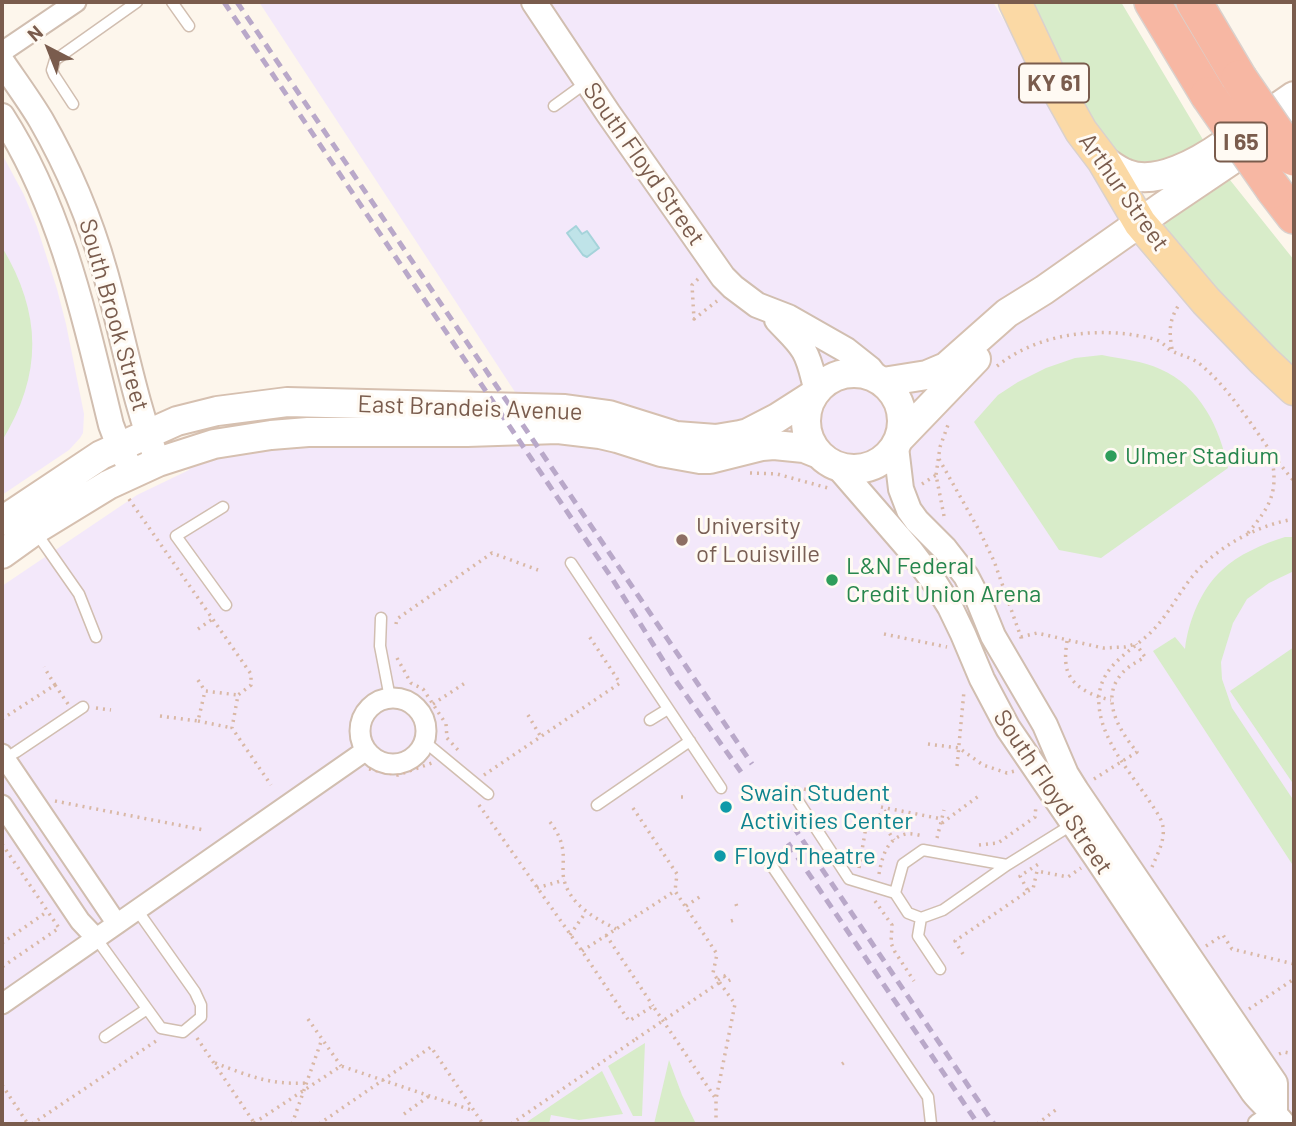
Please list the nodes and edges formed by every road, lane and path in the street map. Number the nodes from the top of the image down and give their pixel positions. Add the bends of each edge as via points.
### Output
1 (76, 2) edge
2 (137, 2) edge
3 (172, 2) edge
4 (534, 2) edge
5 (1014, 2) edge
6 (1152, 2) edge
7 (1194, 2) edge
8 (189, 26) dead end
9 (2, 52) edge
10 (2, 62) edge
11 (587, 82) junction
12 (1294, 96) edge
13 (73, 104) dead end
14 (554, 106) dead end
15 (2, 116) edge
16 (1294, 118) edge
17 (1294, 158) edge
18 (1102, 160) junction
19 (1284, 203) edge
20 (1140, 223) junction
21 (700, 277) dead end
22 (1044, 290) junction
23 (722, 298) dead end
24 (1181, 302) dead end
25 (770, 311) junction
26 (1172, 351) junction
27 (989, 372) dead end
28 (880, 380) junction
29 (1294, 389) edge
30 (815, 393) junction
31 (147, 435) junction
32 (898, 442) junction
33 (119, 446) junction
34 (1271, 452) junction
35 (710, 459) junction
36 (741, 473) dead end
37 (836, 474) junction
38 (936, 475) junction
39 (139, 477) junction
40 (1294, 481) edge
41 (915, 487) dead end
42 (223, 507) dead end
43 (943, 515) dead end
44 (1294, 519) edge
45 (2, 521) edge
46 (35, 531) junction
47 (1247, 535) junction
48 (2, 554) edge
49 (571, 564) dead end
50 (538, 570) dead end
51 (226, 604) dead end
52 (214, 618) junction
53 (381, 618) dead end
54 (395, 628) dead end
55 (198, 629) dead end
56 (884, 634) dead end
57 (589, 636) dead end
58 (96, 637) dead end
59 (1067, 640) junction
60 (1136, 644) junction
61 (392, 648) dead end
62 (956, 649) dead end
63 (44, 667) dead end
64 (198, 680) dead end
65 (468, 681) dead end
66 (964, 690) dead end
67 (205, 691) junction
68 (238, 695) junction
69 (1099, 697) junction
70 (390, 698) junction
71 (1111, 700) junction
72 (433, 704) junction
73 (83, 707) dead end
74 (668, 709) junction
75 (528, 715) dead end
76 (160, 716) dead end
77 (2, 719) edge
78 (650, 720) dead end
79 (198, 721) junction
80 (232, 728) junction
81 (541, 737) junction
82 (690, 741) junction
83 (425, 742) junction
84 (928, 744) dead end
85 (959, 748) junction
86 (3, 757) edge
87 (466, 757) dead end
88 (366, 760) junction
89 (1122, 761) junction
90 (433, 763) dead end
91 (957, 765) dead end
92 (1017, 771) dead end
93 (484, 775) dead end
94 (1092, 780) dead end
95 (271, 785) dead end
96 (721, 788) dead end
97 (488, 794) dead end
98 (980, 795) dead end
99 (50, 800) dead end
100 (475, 800) dead end
101 (798, 801) dead end
102 (1037, 804) dead end
103 (2, 805) edge
104 (597, 805) dead end
105 (633, 808) dead end
106 (889, 809) junction
107 (944, 810) dead end
108 (878, 816) junction
109 (1081, 818) junction
110 (942, 821) junction
111 (550, 822) dead end
112 (867, 824) junction
113 (204, 830) dead end
114 (894, 840) junction
115 (2, 844) edge
116 (970, 844) dead end
117 (768, 860) dead end
118 (1044, 860) dead end
119 (1086, 864) dead end
120 (1007, 865) junction
121 (859, 869) dead end
122 (1035, 869) junction
123 (1149, 873) dead end
124 (564, 880) junction
125 (876, 887) junction
126 (537, 888) junction
127 (675, 891) junction
128 (1028, 891) junction
129 (895, 893) junction
130 (701, 895) dead end
131 (685, 906) junction
132 (138, 910) junction
133 (48, 911) junction
134 (586, 912) junction
135 (921, 918) junction
136 (615, 929) junction
137 (107, 931) junction
138 (570, 935) junction
139 (606, 935) junction
140 (2, 943) edge
141 (1201, 950) dead end
142 (582, 951) junction
143 (963, 954) dead end
144 (1294, 964) edge
145 (2, 967) edge
146 (940, 970) dead end
147 (722, 979) junction
148 (732, 979) dead end
149 (1294, 979) edge
150 (914, 981) dead end
151 (2, 1004) edge
152 (653, 1006) junction
153 (147, 1009) junction
154 (1244, 1012) dead end
155 (308, 1019) dead end
156 (105, 1037) dead end
157 (161, 1038) dead end
158 (322, 1039) junction
159 (190, 1041) dead end
160 (1294, 1054) edge
161 (1274, 1056) dead end
162 (214, 1063) junction
163 (341, 1066) junction
164 (382, 1080) junction
165 (307, 1083) junction
166 (2, 1086) edge
167 (304, 1090) junction
168 (429, 1096) junction
169 (716, 1099) junction
170 (1057, 1109) dead end
171 (474, 1111) junction
172 (404, 1114) dead end
173 (1272, 1120) edge
174 (254, 1123) edge
175 (30, 1124) edge
176 (292, 1124) edge
177 (319, 1124) edge
178 (483, 1124) edge
179 (511, 1124) edge
180 (716, 1124) edge
181 (931, 1124) edge
182 (1037, 1124) edge

1 - 9 street
2 - 13 lane via 55,60 54,75
3 - 8 lane
4 - 11 street, South Floyd Street
5 - 18 main road, Arthur Street / KY 61 via 1048,72
6 - 19 highway, I 65, bridge via 1208,95
7 - 17 highway, I 65, bridge
10 - 31 street, South Brook Street via 42,123 83,206 106,272
11 - 14 lane
11 - 25 street, South Floyd Street via 716,268 733,287
12 - 18 main road, KY 61 via 1184,168 1153,177 1128,175
15 - 33 street, South Brook Street via 58,228
16 - 20 main road
18 - 20 main road, Arthur Street
20 - 22 main road
20 - 29 main road, Arthur Street via 1206,301
21 - 23 path via 692,285 694,319
22 - 28 main road via 1007,313 946,367 926,375
22 - 32 main road
24 - 26 path via 1170,326
25 - 28 street, South Floyd Street via 846,349
25 - 30 street, South Floyd Street via 804,352
26 - 27 path via 1160,342 1134,335 1082,333 1022,350
26 - 34 path via 1191,358 1211,374
28 - 30 main road via 863,373 841,374
28 - 32 main road via 900,404 903,421
30 - 31 main road, East Brandeis Avenue via 748,432 716,439 676,436 608,415 565,409 287,402 217,411 177,421
30 - 37 main road via 808,407 807,432 811,444
31 - 33 main road, East Brandeis Avenue
31 - 39 street, South Brook Street
32 - 37 main road via 889,456 870,467
32 - 109 street, South Floyd Street via 901,489 909,510 966,576 993,636 1045,725
33 - 39 street, South Brook Street
33 - 45 main road, East Brandeis Avenue
34 - 40 path
34 - 47 path via 1272,495
35 - 37 main road via 781,461
35 - 37 main road, East Brandeis Avenue via 762,446 804,448
35 - 39 main road, East Brandeis Avenue via 676,456 579,430 309,432 214,444
36 - 37 path
37 - 109 street, South Floyd Street via 935,583 1007,729
38 - 41 path
38 - 43 path
38 - 59 path via 939,459 994,561 1021,637 1037,633
39 - 46 main road, East Brandeis Avenue via 108,485
39 - 52 path
42 - 51 lane via 176,536
44 - 47 path
46 - 48 main road, East Brandeis Avenue
46 - 58 lane via 79,594
47 - 60 path via 1197,571 1158,625
49 - 74 lane
50 - 54 path via 492,552 397,619
52 - 55 path
52 - 68 path via 251,674 251,685
53 - 70 lane via 380,646
56 - 62 path
57 - 81 path via 621,683
59 - 60 path via 1103,648
59 - 69 path via 1065,661 1070,676 1082,690
60 - 69 path via 1114,663 1102,681
60 - 71 path via 1144,657 1120,675
61 - 72 path via 411,683 423,689
63 - 77 path via 55,685
64 - 67 path
65 - 72 path
66 - 85 path
67 - 68 path
67 - 79 path
68 - 80 path
69 - 71 path
69 - 89 path via 1105,733
70 - 83 street via 412,703 420,711 427,731
70 - 88 street via 372,705 361,722
71 - 89 path via 1116,721 1137,752
72 - 87 path via 446,724 447,738
73 - 86 lane
74 - 78 lane
74 - 82 lane
75 - 81 path
76 - 79 path
79 - 80 path
80 - 95 path
81 - 93 path
82 - 96 lane
82 - 104 lane
83 - 88 street via 420,752 403,764
83 - 97 lane
84 - 85 path
85 - 91 path
85 - 92 path via 983,765 1007,773
86 - 137 street
88 - 90 path via 398,775
88 - 132 street
89 - 94 path
89 - 123 path via 1164,826 1161,847
98 - 110 path
99 - 113 path
100 - 126 path
101 - 125 lane via 849,879
102 - 116 path via 1035,817 998,843
103 - 137 street via 80,921
105 - 127 path via 677,874
106 - 108 path
106 - 108 path via 881,808
106 - 110 path
107 - 110 path
108 - 112 path
108 - 112 path via 869,816
108 - 114 path
109 - 120 lane
109 - 173 street, South Floyd Street via 1275,1083
110 - 114 path via 937,838 908,833
111 - 124 path via 561,841
112 - 121 path
114 - 125 path via 883,854
115 - 133 path
117 - 181 lane via 928,1097
118 - 122 path
119 - 122 path via 1068,877
120 - 129 lane via 923,850 903,864
120 - 135 lane via 943,910
122 - 128 path via 1033,888
122 - 128 path via 1020,876
124 - 126 path
124 - 134 path
125 - 129 lane
125 - 150 path via 874,899 892,925 891,943
126 - 138 path
127 - 131 path
127 - 136 path
128 - 143 path via 955,941
129 - 135 lane via 908,913
130 - 131 path
131 - 147 path via 717,954 713,973
132 - 137 street
132 - 153 lane via 195,992 201,1017 183,1032 161,1028
133 - 140 path
133 - 145 path via 61,930
134 - 136 path
134 - 138 path
135 - 146 lane via 918,936
136 - 139 path
137 - 151 street
137 - 153 lane
138 - 142 path
139 - 142 path
139 - 152 path
141 - 144 path via 1223,935 1232,949
142 - 152 path via 629,1021
147 - 148 path
147 - 169 path via 735,1004
147 - 179 path, bridge
149 - 154 path
152 - 169 path
153 - 156 lane
155 - 158 path
157 - 175 path
158 - 163 path
158 - 165 path
159 - 162 path via 198,1038
160 - 161 path
162 - 165 path via 264,1081
162 - 174 path
163 - 164 path
163 - 167 path
164 - 168 path
164 - 171 path via 431,1046
164 - 177 path
165 - 167 path
166 - 175 path
167 - 174 path
167 - 176 path
168 - 171 path
168 - 172 path
169 - 180 path
170 - 182 path
171 - 178 path

